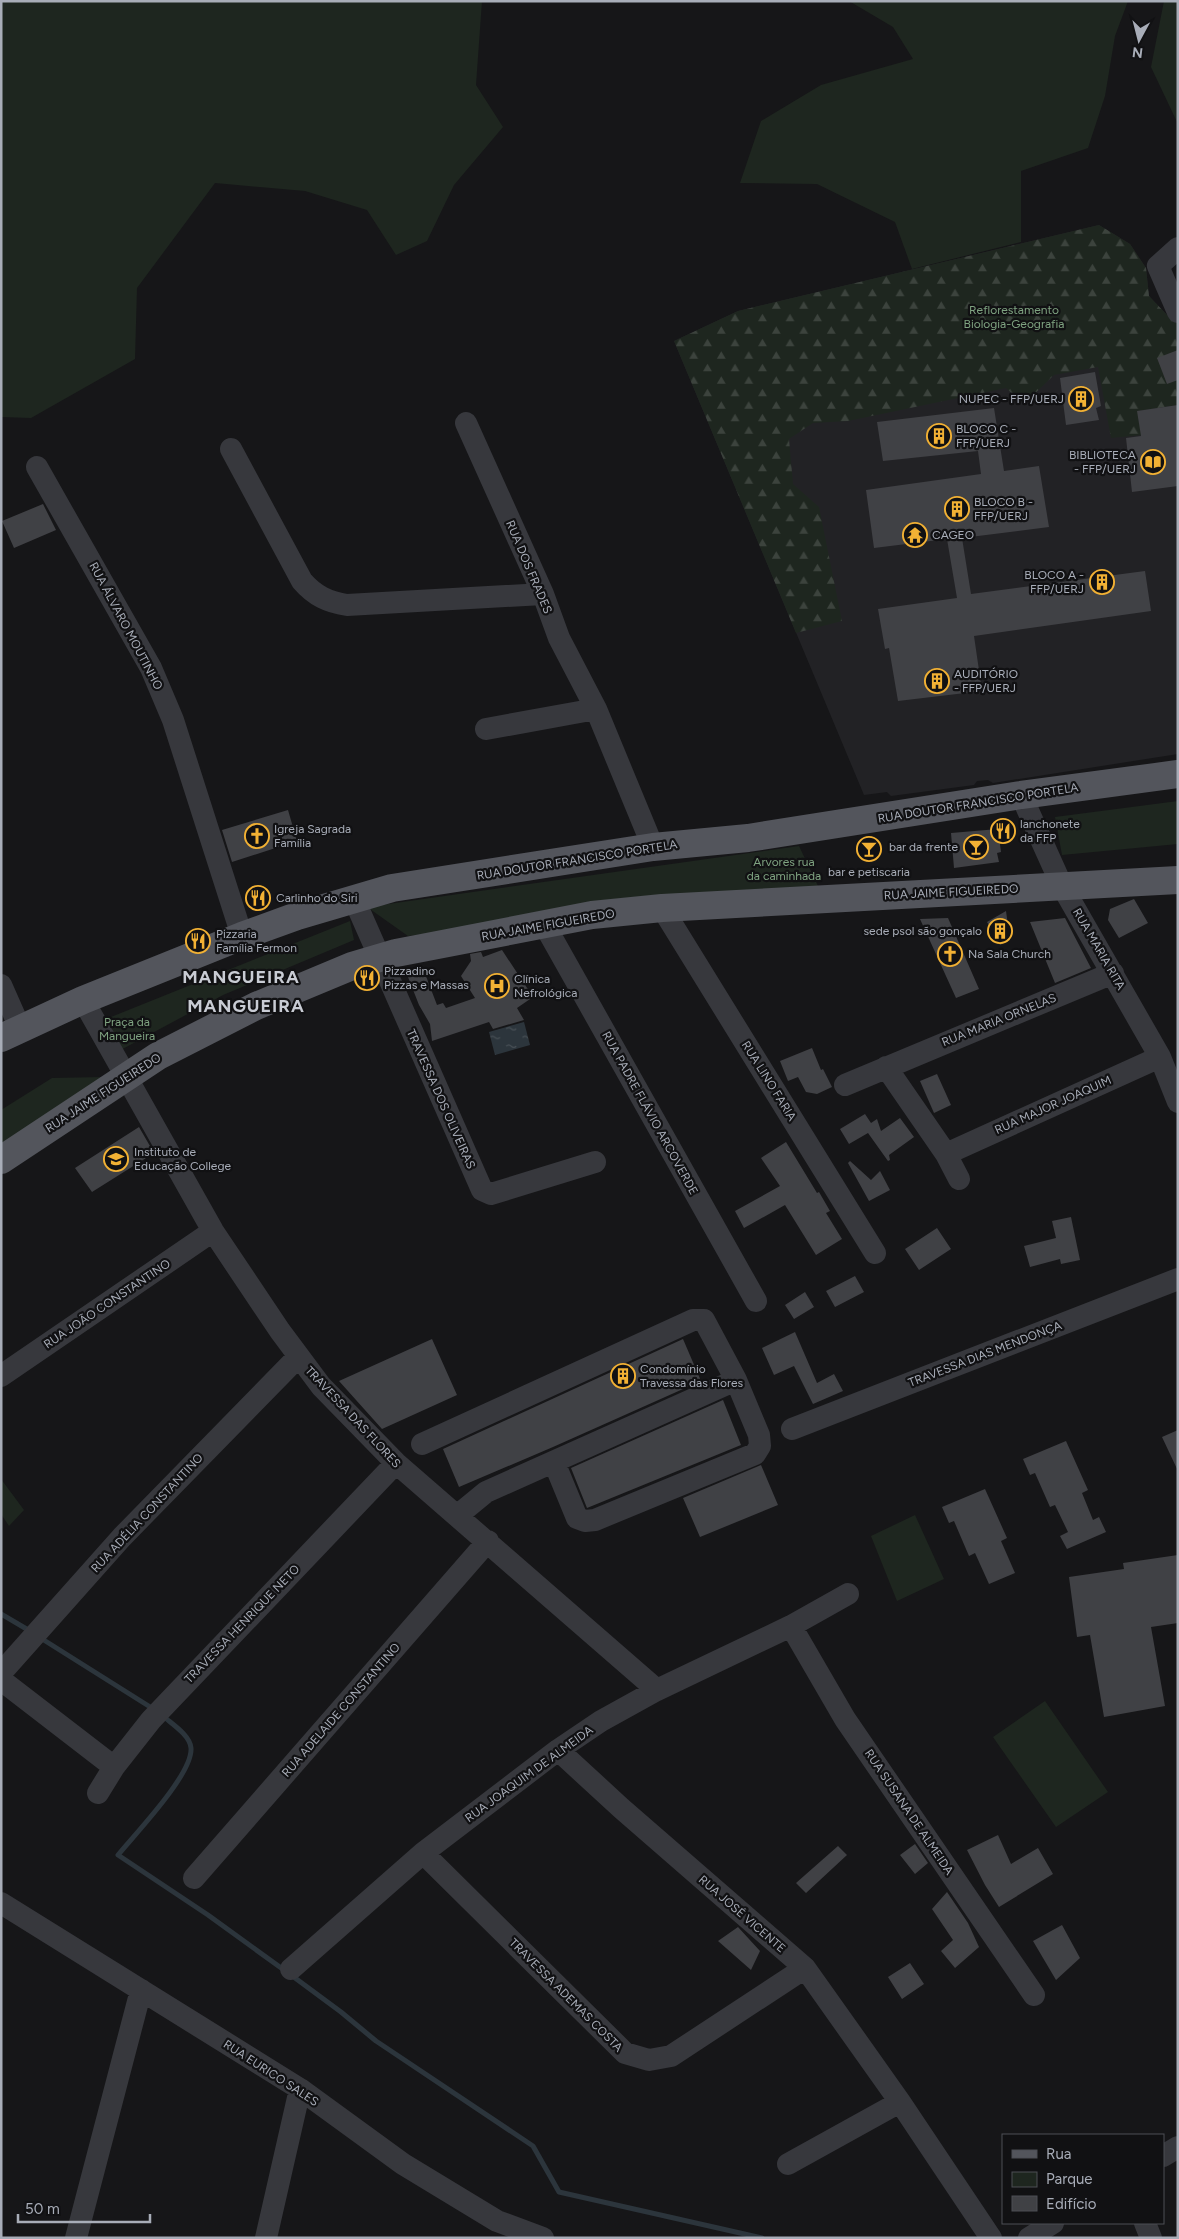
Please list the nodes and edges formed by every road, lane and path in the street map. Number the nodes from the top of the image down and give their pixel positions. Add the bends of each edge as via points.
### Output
1 (1178, 248) edge
2 (1178, 312) edge
3 (466, 423) dead end
4 (231, 449) dead end
5 (37, 467) dead end
6 (543, 594) junction
7 (596, 709) junction
8 (486, 729) dead end
9 (1178, 774) edge
10 (1021, 795) junction
11 (654, 847) junction
12 (1178, 880) edge
13 (1062, 886) junction
14 (354, 899) junction
15 (662, 908) junction
16 (544, 924) junction
17 (242, 936) junction
18 (378, 957) junction
19 (1113, 973) junction
20 (1, 985) edge
21 (83, 1000) junction
22 (10, 1033) edge
23 (1160, 1057) junction
24 (886, 1066) junction
25 (125, 1076) junction
26 (845, 1085) dead end
27 (1178, 1102) edge
28 (946, 1154) junction
29 (1, 1160) edge
30 (595, 1162) dead end
31 (958, 1179) dead end
32 (213, 1232) junction
33 (876, 1253) dead end
34 (1178, 1279) edge
35 (756, 1301) dead end
36 (298, 1357) junction
37 (1, 1376) edge
38 (736, 1380) junction
39 (792, 1429) dead end
40 (422, 1444) dead end
41 (554, 1462) junction
42 (396, 1463) junction
43 (458, 1515) junction
44 (488, 1541) junction
45 (848, 1594) dead end
46 (790, 1626) junction
47 (1, 1673) edge
48 (1, 1680) edge
49 (657, 1690) junction
50 (558, 1750) junction
51 (114, 1767) junction
52 (98, 1793) dead end
53 (423, 1853) junction
54 (194, 1878) dead end
55 (1, 1903) edge
56 (805, 1968) junction
57 (291, 1969) dead end
58 (141, 1990) junction
59 (1034, 1995) dead end
60 (300, 2089) junction
61 (900, 2102) junction
62 (1178, 2147) edge
63 (1164, 2155) edge
64 (788, 2164) dead end
65 (1051, 2224) edge
66 (1145, 2224) edge
67 (76, 2238) edge
68 (266, 2238) edge
69 (543, 2238) edge
70 (991, 2238) edge
71 (1029, 2238) edge
72 (1151, 2238) edge

1 - 2 street via 1158,266
3 - 6 street, RUA DOS FRADES
4 - 6 street via 302,581 312,593 329,602 347,606
5 - 17 street, RUA ÁLVARO MOUTINHO via 151,668 173,720
6 - 7 street, RUA DOS FRADES via 559,638
7 - 8 street
7 - 11 street, RUA DOS FRADES
9 - 10 main road, RUA DOUTOR FRANCISCO PORTELA
10 - 11 main road, RUA DOUTOR FRANCISCO PORTELA via 748,838
10 - 13 street, RUA MARIA RITA
11 - 14 main road, RUA DOUTOR FRANCISCO PORTELA via 392,888
12 - 13 main road, RUA JAIME FIGUEIREDO
13 - 15 main road, RUA JAIME FIGUEIREDO
13 - 19 street, RUA MARIA RITA
14 - 17 main road, RUA DOUTOR FRANCISCO PORTELA
14 - 18 street, TRAVESSA DOS OLIVEIRAS
15 - 16 main road, RUA JAIME FIGUEIREDO
15 - 33 street, RUA LINO FARIA
16 - 18 main road, RUA JAIME FIGUEIREDO
16 - 35 street, RUA PADRE FLÁVIO ARCOVERDE
17 - 21 main road, RUA DOUTOR FRANCISCO PORTELA
18 - 25 main road, RUA JAIME FIGUEIREDO via 256,1006
18 - 30 street, TRAVESSA DOS OLIVEIRAS via 482,1190 491,1194
19 - 23 street, RUA MARIA RITA
19 - 24 street, RUA MARIA ORNELAS
20 - 22 street
21 - 22 main road, RUA DOUTOR FRANCISCO PORTELA
21 - 25 street, TRAVESSA DAS FLORES
23 - 27 street, RUA MARIA RITA
23 - 28 street, RUA MAJOR JOAQUIM
24 - 26 street, RUA MARIA ORNELAS
24 - 28 street
25 - 29 main road, RUA JAIME FIGUEIREDO
25 - 32 street, TRAVESSA DAS FLORES
28 - 31 street
32 - 36 street, TRAVESSA DAS FLORES
32 - 37 street, RUA JOÃO CONSTANTINO
34 - 39 street, TRAVESSA DIAS MENDONÇA
36 - 42 street, TRAVESSA DAS FLORES via 321,1386
36 - 47 street, RUA ADÉLIA CONSTANTINO via 122,1537
38 - 40 street via 704,1320 693,1320
38 - 41 street
38 - 41 street via 759,1435 760,1446 755,1454 595,1520 585,1521 577,1518
41 - 43 street via 486,1492
42 - 43 street, TRAVESSA DAS FLORES
42 - 51 street, TRAVESSA HENRIQUE NETO via 151,1720
43 - 44 street, TRAVESSA DAS FLORES
44 - 49 street, TRAVESSA DAS FLORES
44 - 54 street, RUA ADELAIDE CONSTANTINO
45 - 46 street, RUA JOAQUIM DE ALMEIDA
46 - 49 street, RUA JOAQUIM DE ALMEIDA
46 - 59 street, RUA SUSANA DE ALMEIDA via 845,1719
48 - 51 street
49 - 50 street, RUA JOAQUIM DE ALMEIDA via 601,1721
50 - 53 street, RUA JOAQUIM DE ALMEIDA
50 - 56 street, RUA JOSÉ VICENTE
51 - 52 street, TRAVESSA HENRIQUE NETO
53 - 56 street, TRAVESSA ADEMAS COSTA via 625,2053 649,2060 671,2056
53 - 57 street, RUA JOAQUIM DE ALMEIDA
55 - 58 street, RUA EURICO SALES
56 - 61 street, RUA JOSÉ VICENTE
58 - 60 street, RUA EURICO SALES
58 - 67 street
60 - 68 street
60 - 69 street, RUA EURICO SALES via 412,2170 497,2221
61 - 64 street
61 - 70 street, RUA JOSÉ VICENTE
62 - 63 street
65 - 71 street
66 - 72 street

